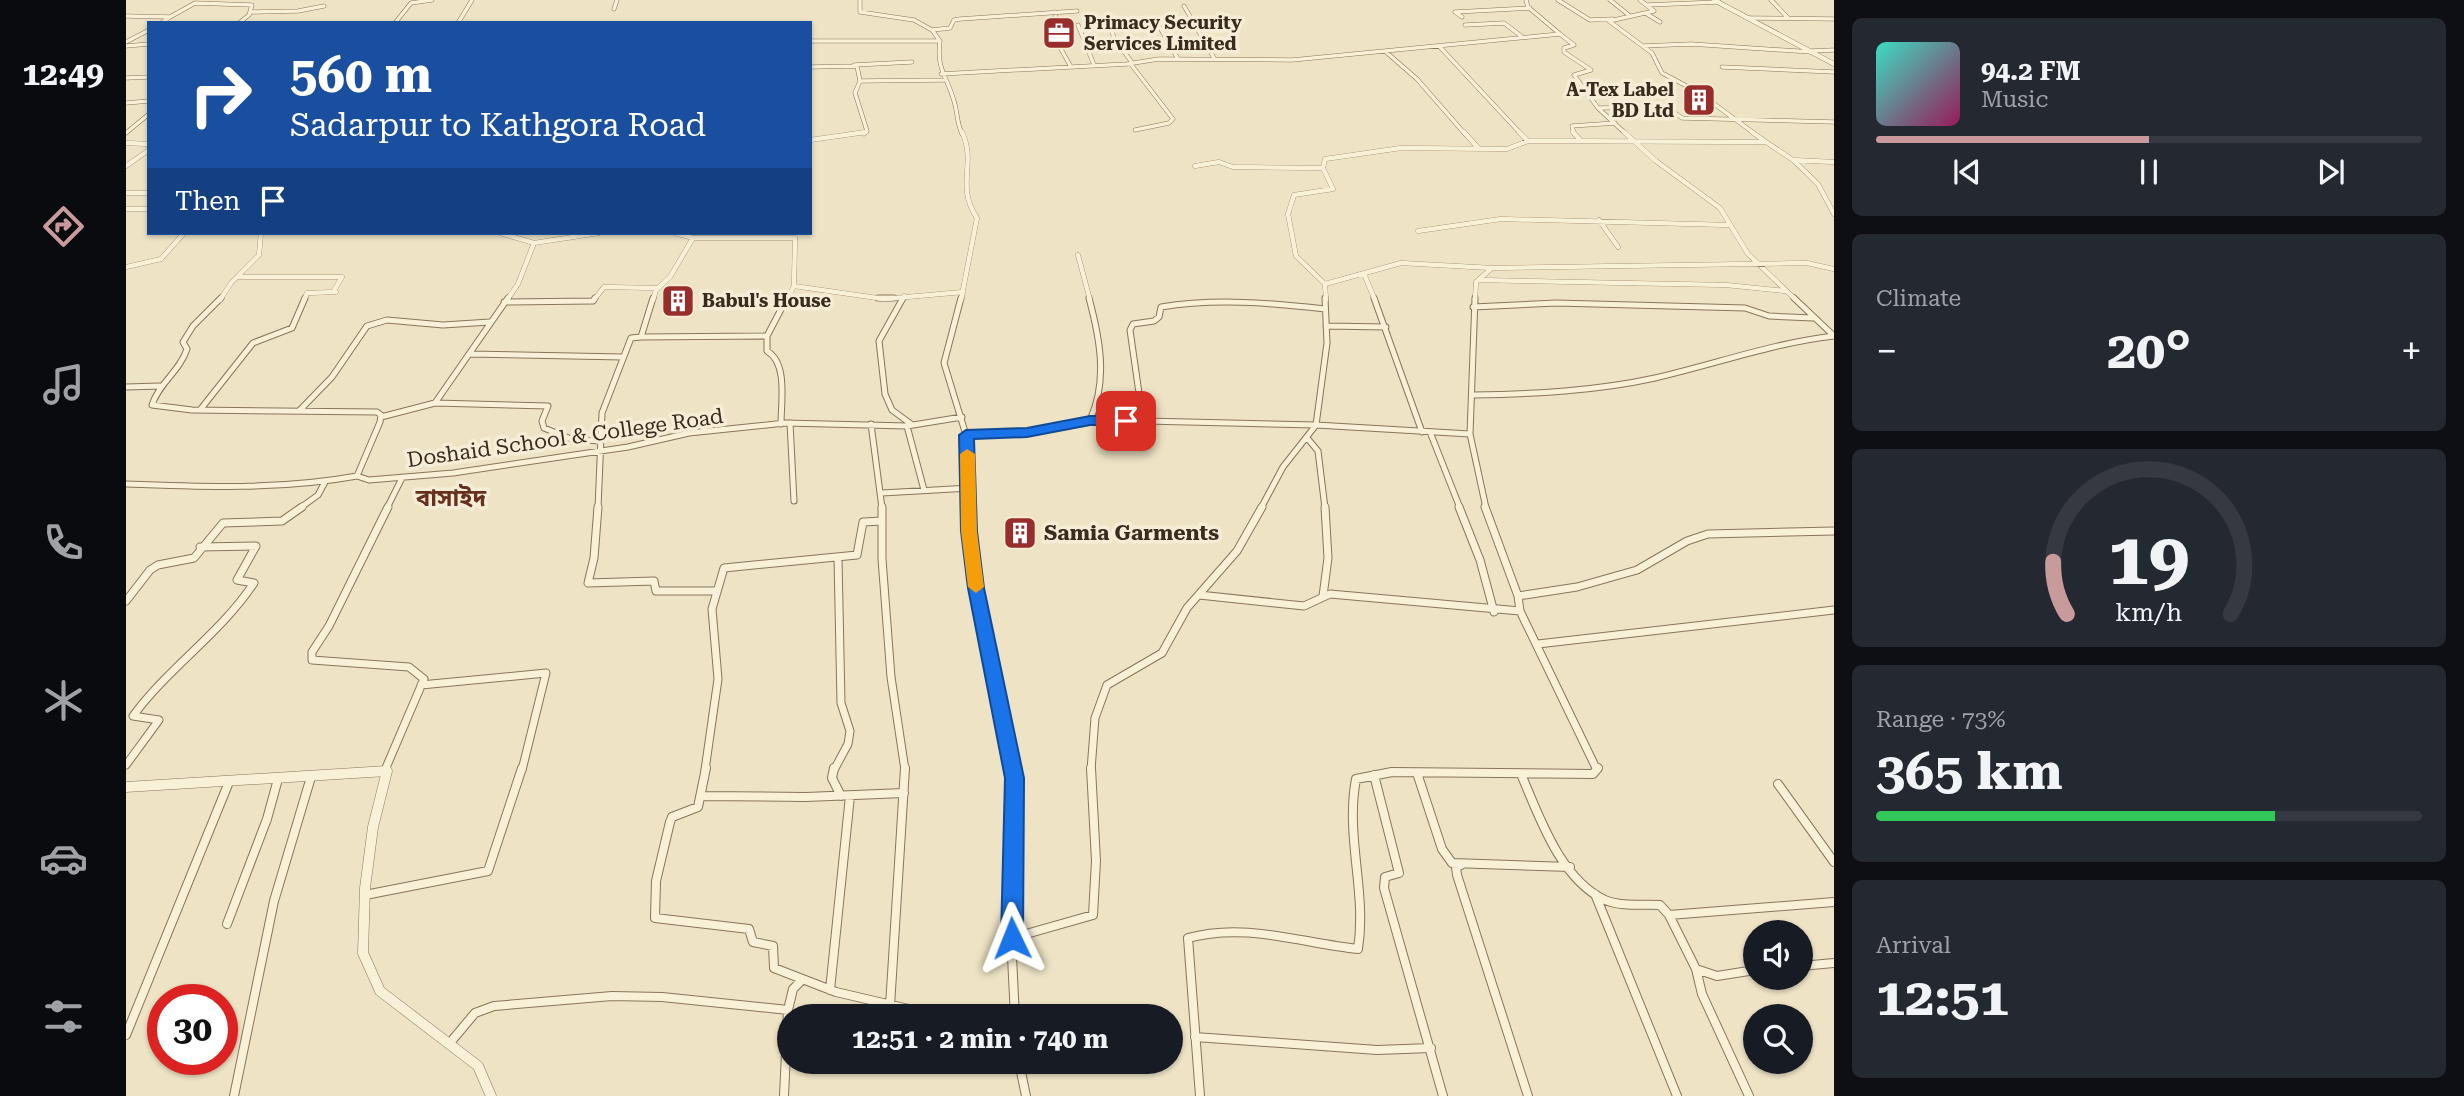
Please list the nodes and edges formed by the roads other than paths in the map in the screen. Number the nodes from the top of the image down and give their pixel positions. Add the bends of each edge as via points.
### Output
1 (248, 0) edge
2 (432, 0) edge
3 (472, 0) edge
4 (617, 0) edge
5 (860, 0) edge
6 (1526, 0) edge
7 (1558, 0) edge
8 (1611, 0) edge
9 (1640, 0) edge
10 (1772, 0) edge
11 (1716, 1) edge
12 (241, 5) junction
13 (1646, 5) junction
14 (324, 6) dead end
15 (1184, 6) dead end
16 (1530, 8) junction
17 (614, 9) dead end
18 (1077, 11) dead end
19 (250, 12) junction
20 (1055, 12) junction
21 (1647, 14) junction
22 (126, 16) edge
23 (1630, 16) junction
24 (170, 18) junction
25 (1462, 18) dead end
26 (1749, 18) junction
27 (1790, 19) junction
28 (1834, 19) edge
29 (1609, 20) junction
30 (165, 21) edge
31 (241, 21) edge
32 (397, 21) edge
33 (459, 21) edge
34 (1108, 22) dead end
35 (1660, 22) dead end
36 (1078, 25) dead end
37 (1465, 25) dead end
38 (1160, 26) dead end
39 (932, 30) junction
40 (147, 31) edge
41 (1560, 34) junction
42 (1521, 36) junction
43 (812, 41) edge
44 (940, 41) junction
45 (126, 44) edge
46 (147, 44) edge
47 (1439, 46) junction
48 (1642, 46) junction
49 (1834, 50) edge
50 (1811, 51) junction
51 (1386, 52) junction
52 (1214, 58) junction
53 (1178, 59) junction
54 (912, 62) dead end
55 (1130, 62) junction
56 (1834, 64) edge
57 (855, 65) junction
58 (1070, 65) junction
59 (1094, 65) junction
60 (812, 67) edge
61 (1721, 67) dead end
62 (1834, 72) edge
63 (941, 74) junction
64 (147, 77) edge
65 (126, 78) edge
66 (944, 80) junction
67 (860, 82) junction
68 (147, 101) edge
69 (126, 103) edge
70 (1598, 108) junction
71 (1733, 117) junction
72 (147, 120) edge
73 (1834, 122) edge
74 (1615, 123) junction
75 (1135, 130) dead end
76 (126, 133) edge
77 (812, 140) edge
78 (1580, 140) junction
79 (1528, 141) junction
80 (1633, 141) junction
81 (1766, 142) junction
82 (126, 143) edge
83 (147, 144) edge
84 (1479, 149) junction
85 (147, 152) edge
86 (141, 156) junction
87 (126, 157) edge
88 (1793, 160) junction
89 (1834, 162) edge
90 (126, 166) edge
91 (1195, 166) dead end
92 (1323, 168) junction
93 (147, 192) edge
94 (126, 193) edge
95 (126, 209) edge
96 (147, 209) edge
97 (1834, 214) edge
98 (1599, 220) junction
99 (1730, 225) junction
100 (1418, 231) dead end
101 (182, 235) edge
102 (262, 235) edge
103 (507, 235) edge
104 (586, 235) edge
105 (682, 235) edge
106 (693, 238) junction
107 (534, 243) junction
108 (1618, 247) dead end
109 (1078, 255) dead end
110 (1759, 264) junction
111 (126, 267) edge
112 (1492, 268) junction
113 (1834, 269) edge
114 (1364, 274) junction
115 (237, 276) junction
116 (1478, 280) junction
117 (1325, 284) junction
118 (794, 286) junction
119 (657, 288) junction
120 (1787, 291) junction
121 (963, 292) junction
122 (904, 296) junction
123 (504, 302) junction
124 (1473, 307) junction
125 (1325, 309) junction
126 (1813, 318) junction
127 (490, 322) junction
128 (1326, 326) junction
129 (1386, 327) junction
130 (767, 336) junction
131 (641, 337) junction
132 (470, 354) junction
133 (623, 357) junction
134 (160, 386) junction
135 (126, 387) edge
136 (1473, 396) junction
137 (435, 403) junction
138 (200, 410) junction
139 (299, 411) junction
140 (381, 417) junction
141 (962, 417) junction
142 (1090, 420) junction
143 (1143, 421) junction
144 (790, 423) junction
145 (781, 424) junction
146 (870, 424) junction
147 (910, 425) junction
148 (1316, 425) junction
149 (1426, 432) junction
150 (1470, 434) junction
151 (966, 435) junction
152 (1308, 439) junction
153 (600, 441) junction
154 (601, 450) junction
155 (357, 476) junction
156 (402, 478) junction
157 (325, 482) junction
158 (126, 484) edge
159 (970, 488) junction
160 (924, 490) junction
161 (882, 493) junction
162 (794, 500) dead end
163 (882, 521) junction
164 (1834, 531) edge
165 (200, 547) junction
166 (838, 558) junction
167 (715, 591) junction
168 (1199, 595) junction
169 (1322, 596) junction
170 (1518, 596) junction
171 (126, 601) edge
172 (1834, 610) edge
173 (1520, 611) junction
174 (1493, 612) junction
175 (1538, 644) junction
176 (421, 685) junction
177 (126, 765) edge
178 (385, 770) junction
179 (1417, 773) junction
180 (1521, 774) junction
181 (1374, 775) junction
182 (311, 777) junction
183 (278, 779) junction
184 (229, 782) junction
185 (1778, 783) dead end
186 (128, 789) edge
187 (905, 793) junction
188 (701, 796) junction
189 (846, 796) junction
190 (1834, 863) edge
191 (1461, 865) junction
192 (1570, 867) junction
193 (1595, 894) junction
194 (365, 895) junction
195 (1834, 902) edge
196 (1669, 915) junction
197 (227, 924) dead end
198 (1012, 938) junction
199 (1834, 963) edge
200 (1813, 965) edge
201 (1696, 969) junction
202 (1743, 972) edge
203 (802, 981) junction
204 (830, 990) junction
205 (789, 1004) edge
206 (882, 1004) edge
207 (890, 1004) edge
208 (1015, 1004) edge
209 (777, 1009) edge
210 (126, 1035) edge
211 (1195, 1037) junction
212 (449, 1044) junction
213 (1431, 1048) junction
214 (785, 1074) edge
215 (1021, 1074) edge
216 (234, 1096) edge
217 (491, 1096) edge
218 (784, 1096) edge
219 (1026, 1096) edge
220 (1200, 1096) edge
221 (1443, 1096) edge
222 (1528, 1096) edge
223 (1677, 1096) edge
224 (1749, 1096) edge

1 - 12 street
2 - 32 street via 411,3
3 - 33 street
4 - 17 street
5 - 39 street via 860,12 867,15 914,20
6 - 16 street
7 - 29 street via 1588,20
8 - 23 street
9 - 13 street
10 - 27 street
11 - 13 street
11 - 26 main road
12 - 19 street via 252,5
12 - 24 street via 195,4
13 - 21 street via 1654,11
14 - 19 street
15 - 52 street
16 - 25 street via 1455,12
16 - 41 street
18 - 20 street
19 - 31 street
20 - 39 street via 960,19 954,20 950,29
20 - 58 street via 1054,37
21 - 23 street
21 - 35 street
22 - 24 street
23 - 29 street
24 - 30 street
26 - 27 street
26 - 50 main road
27 - 28 street
29 - 48 street
34 - 55 street
36 - 59 street
37 - 42 street via 1504,23
38 - 53 street
39 - 44 street
40 - 45 street
41 - 42 street
41 - 70 street via 1574,46 1564,52 1591,70 1574,75
42 - 47 street
43 - 44 street
44 - 63 street via 937,61
45 - 46 street
47 - 51 street
47 - 79 street
48 - 50 street
48 - 71 street via 1652,53 1662,73
49 - 50 street
50 - 56 main road
51 - 52 street via 1260,61
51 - 84 street via 1417,79
52 - 53 street
53 - 55 street
54 - 57 street
55 - 59 street
55 - 75 street via 1173,119
57 - 60 street
57 - 67 street
58 - 59 street
58 - 63 street
61 - 62 street
63 - 66 street
64 - 65 street
66 - 67 street
66 - 121 street via 968,145 966,201 977,218
67 - 77 street via 855,93 867,131
68 - 69 street
70 - 71 street via 1666,107 1682,118
70 - 74 street
71 - 73 street
71 - 81 street
72 - 76 street
74 - 78 street via 1572,125
74 - 80 street
78 - 79 street
78 - 80 street
79 - 84 street via 1514,148
80 - 81 street
80 - 99 street via 1720,208
81 - 88 street
82 - 83 street
84 - 92 street via 1383,150 1325,159
85 - 86 street
86 - 87 street
86 - 90 street
88 - 89 street
88 - 97 street via 1818,184
91 - 92 street via 1219,162 1233,167
92 - 117 street via 1333,189 1294,195 1288,214 1296,256
93 - 94 street
95 - 96 street
98 - 99 street
98 - 100 street via 1501,219
98 - 108 street
99 - 110 street via 1739,243
101 - 111 street via 161,259
102 - 115 street via 264,245 253,265
103 - 107 street
104 - 107 street
105 - 106 street
106 - 118 street via 795,238
106 - 119 street via 670,277
107 - 123 street via 518,284
109 - 142 street via 1102,369 1099,400
110 - 112 street
110 - 113 street via 1813,263
110 - 120 street
112 - 114 street via 1401,263
112 - 116 street
114 - 117 street
114 - 129 street
115 - 134 street via 186,334 183,342 187,349 179,369
115 - 138 street via 342,277 335,292 306,294 292,328 253,343
116 - 120 street via 1726,285
116 - 124 street
117 - 125 street
118 - 122 street via 884,299
118 - 130 street
119 - 123 street via 604,287 593,300
119 - 131 street
120 - 126 street
121 - 122 street
121 - 141 street via 944,363
122 - 147 street via 879,341 885,394 892,410
123 - 127 street
124 - 126 street via 1556,303 1745,308 1769,316
124 - 136 street
125 - 128 street
125 - 143 street via 1257,302 1175,304 1161,307 1154,321 1133,324 1130,330
126 - 136 street via 1834,336 1790,342 1654,378 1529,395
127 - 132 street
127 - 139 street via 443,325 387,320 367,326 332,377
128 - 129 street
128 - 148 street
129 - 149 street
130 - 131 street
130 - 145 street via 767,351 780,365
131 - 133 street via 631,338
132 - 133 street
132 - 137 street
133 - 153 street via 602,413
134 - 135 street
134 - 138 street via 152,405
136 - 150 street
137 - 140 street
137 - 153 street via 548,405 544,428 570,439
138 - 139 street
139 - 140 street via 372,411
140 - 155 street
141 - 147 street, Doshaid School & College Road
141 - 151 street
142 - 143 street
142 - 151 street via 1027,433
143 - 148 street
144 - 145 street, Doshaid School & College Road
144 - 146 street, Doshaid School & College Road
144 - 162 street
145 - 154 street, Doshaid School & College Road via 689,433
146 - 147 street, Doshaid School & College Road
146 - 161 street
147 - 160 street
148 - 149 street
148 - 152 street
149 - 150 street
149 - 174 street via 1480,560
150 - 170 street via 1485,506
151 - 159 street
152 - 168 street via 1284,465 1236,552
152 - 169 street via 1318,450 1322,468 1328,558
153 - 154 street
154 - 156 street, Doshaid School & College Road
154 - 167 street via 590,585 654,581 656,591
155 - 156 street, Doshaid School & College Road
155 - 157 street, Doshaid School & College Road
156 - 176 street via 312,652 312,660 409,667 424,679
157 - 158 street, Doshaid School & College Road via 224,488
157 - 165 street via 318,495 282,521 223,523
159 - 160 street
159 - 198 street via 969,531 976,588 1014,778
160 - 161 street
161 - 163 street
163 - 166 street via 863,522 857,555
163 - 187 street via 891,677
164 - 170 street via 1708,534 1676,546 1637,570 1577,587
165 - 171 street via 187,562 150,570
165 - 177 street via 257,545 237,580 253,585 228,619 160,681 137,710 133,716 159,720
166 - 167 street via 729,566
166 - 189 street via 841,703 850,736 833,766 834,785
167 - 188 street via 712,609 718,679
168 - 169 street via 1285,606 1304,606
168 - 198 street via 1164,652 1109,681 1096,710 1093,915
169 - 174 street
170 - 173 street
172 - 175 street
173 - 174 street
173 - 175 street
175 - 180 street via 1598,768 1593,774
176 - 178 street
176 - 194 street via 546,673 525,759 488,871
178 - 182 street
178 - 194 street
179 - 180 street
179 - 181 street
179 - 191 street via 1447,860
180 - 192 street
181 - 211 street via 1356,779 1351,796 1349,830 1363,928 1358,949 1246,932 1206,930 1188,938
181 - 213 street via 1399,873 1385,877 1384,888
182 - 183 street
182 - 216 street via 274,901
183 - 184 street
183 - 197 street
184 - 186 street
184 - 210 street
185 - 190 street
187 - 189 street
187 - 207 street
188 - 189 street
188 - 203 street via 698,807 670,822 656,881 654,918 749,929 752,942 773,946 774,968
189 - 204 street
191 - 192 street
191 - 222 street via 1456,867 1457,874
192 - 193 street
193 - 196 street via 1607,901 1660,905
193 - 223 street
194 - 212 street via 363,953 380,991
195 - 196 street
196 - 201 street
198 - 208 street
199 - 200 street
201 - 202 street via 1717,975
201 - 224 street via 1702,994
203 - 204 street
203 - 205 street via 793,989
204 - 206 street
209 - 212 street via 612,996 494,1006 475,1013
211 - 213 street via 1377,1050
211 - 220 street
212 - 217 street via 478,1066
213 - 221 street
214 - 218 street
215 - 219 street

